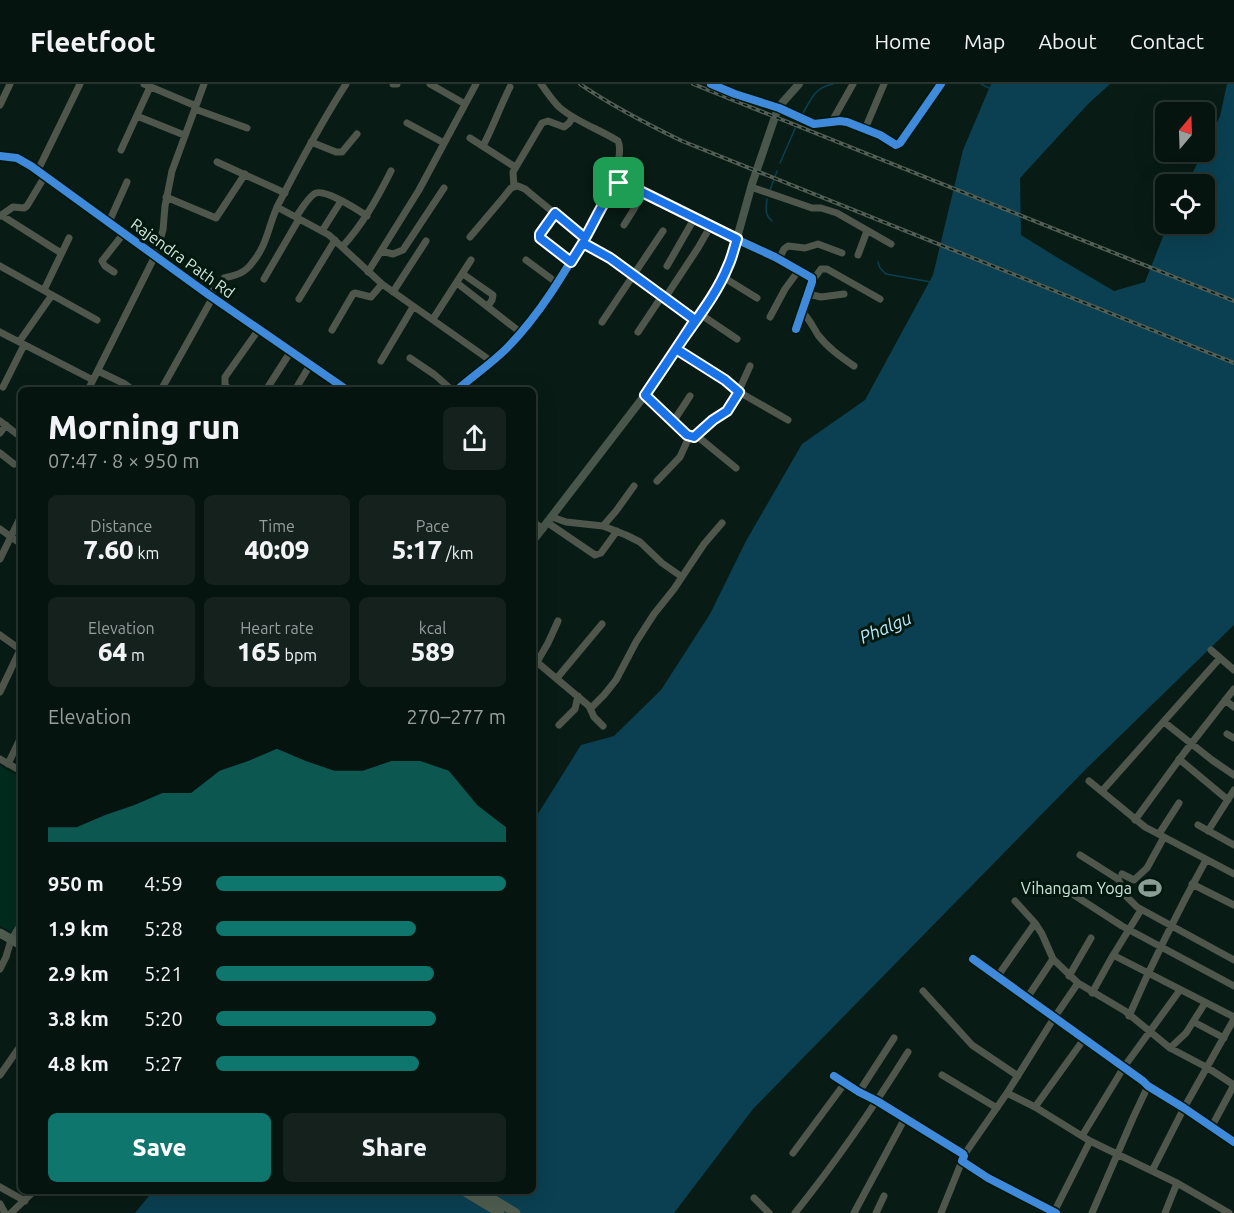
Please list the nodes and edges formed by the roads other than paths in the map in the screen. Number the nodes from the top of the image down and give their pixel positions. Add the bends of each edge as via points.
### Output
1 (10, 84) edge
2 (80, 84) edge
3 (204, 84) edge
4 (346, 84) edge
5 (393, 84) edge
6 (398, 84) edge
7 (430, 84) edge
8 (476, 84) edge
9 (541, 84) edge
10 (711, 84) edge
11 (798, 84) edge
12 (853, 84) edge
13 (884, 84) edge
14 (941, 84) edge
15 (147, 86) edge
16 (510, 87) dead end
17 (1, 99) edge
18 (465, 104) junction
19 (196, 107) junction
20 (778, 111) junction
21 (137, 116) junction
22 (573, 117) junction
23 (407, 123) dead end
24 (831, 123) junction
25 (247, 128) dead end
26 (865, 129) junction
27 (357, 134) dead end
28 (184, 135) junction
29 (470, 138) dead end
30 (311, 142) junction
31 (444, 143) junction
32 (483, 146) junction
33 (121, 150) dead end
34 (0, 156) edge
35 (217, 162) dead end
36 (515, 167) junction
37 (38, 170) junction
38 (391, 171) dead end
39 (246, 174) junction
40 (45, 176) junction
41 (127, 182) dead end
42 (619, 183) junction
43 (752, 186) junction
44 (514, 187) junction
45 (444, 188) dead end
46 (285, 192) junction
47 (644, 193) junction
48 (166, 197) junction
49 (341, 201) junction
50 (277, 207) junction
51 (555, 213) junction
52 (1, 215) edge
53 (367, 216) junction
54 (298, 218) junction
55 (694, 219) junction
56 (109, 222) junction
57 (624, 225) dead end
58 (710, 227) junction
59 (322, 231) junction
60 (663, 231) dead end
61 (867, 231) junction
62 (124, 233) junction
63 (470, 237) dead end
64 (69, 238) dead end
65 (737, 239) junction
66 (334, 240) junction
67 (584, 240) junction
68 (426, 241) dead end
69 (891, 244) dead end
70 (342, 247) junction
71 (381, 251) junction
72 (842, 253) dead end
73 (61, 254) junction
74 (858, 255) dead end
75 (155, 256) junction
76 (779, 259) junction
77 (471, 260) dead end
78 (526, 260) dead end
79 (571, 262) junction
80 (0, 266) edge
81 (667, 266) dead end
82 (798, 270) junction
83 (114, 272) dead end
84 (368, 272) junction
85 (463, 274) junction
86 (634, 275) junction
87 (723, 277) junction
88 (264, 279) dead end
89 (813, 280) junction
90 (457, 283) junction
91 (557, 283) junction
92 (382, 284) junction
93 (44, 290) junction
94 (393, 292) junction
95 (808, 294) junction
96 (844, 294) dead end
97 (52, 295) junction
98 (211, 296) junction
99 (663, 297) junction
100 (757, 298) dead end
101 (880, 298) dead end
102 (299, 299) dead end
103 (488, 306) junction
104 (413, 307) junction
105 (802, 312) junction
106 (698, 316) junction
107 (770, 317) dead end
108 (433, 319) junction
109 (97, 320) dead end
110 (602, 322) dead end
111 (259, 329) junction
112 (796, 329) dead end
113 (332, 330) dead end
114 (0, 332) edge
115 (520, 332) junction
116 (638, 332) dead end
117 (736, 339) dead end
118 (21, 344) junction
119 (676, 349) junction
120 (291, 351) junction
121 (410, 358) dead end
122 (381, 361) dead end
123 (491, 361) junction
124 (310, 364) junction
125 (750, 366) dead end
126 (854, 366) dead end
127 (98, 371) junction
128 (93, 380) junction
129 (3, 387) dead end
130 (90, 387) edge
131 (129, 387) edge
132 (163, 387) edge
133 (227, 387) edge
134 (268, 387) edge
135 (298, 387) edge
136 (343, 387) edge
137 (449, 387) edge
138 (461, 387) edge
139 (739, 392) junction
140 (645, 395) junction
141 (690, 396) dead end
142 (788, 420) dead end
143 (673, 422) junction
144 (3, 423) edge
145 (0, 433) edge
146 (18, 435) edge
147 (693, 436) junction
148 (0, 453) edge
149 (14, 464) dead end
150 (736, 468) dead end
151 (657, 481) dead end
152 (634, 486) dead end
153 (18, 522) edge
154 (536, 522) edge
155 (548, 523) junction
156 (722, 523) dead end
157 (603, 526) junction
158 (0, 529) edge
159 (617, 531) junction
160 (11, 537) junction
161 (536, 537) edge
162 (18, 542) edge
163 (0, 559) edge
164 (682, 577) junction
165 (558, 621) dead end
166 (602, 624) dead end
167 (0, 635) edge
168 (18, 647) edge
169 (1211, 650) dead end
170 (18, 655) edge
171 (1220, 658) junction
172 (536, 659) edge
173 (536, 661) edge
174 (1234, 670) edge
175 (557, 678) junction
176 (1234, 689) edge
177 (0, 692) edge
178 (578, 696) junction
179 (1225, 700) junction
180 (1234, 707) edge
181 (591, 708) junction
182 (1164, 722) junction
183 (560, 725) dead end
184 (603, 726) dead end
185 (1227, 734) dead end
186 (1234, 738) edge
187 (18, 743) edge
188 (1191, 743) junction
189 (0, 759) edge
190 (1179, 759) junction
191 (8, 764) junction
192 (18, 769) edge
193 (1234, 775) edge
194 (1089, 781) dead end
195 (1234, 790) edge
196 (1102, 791) junction
197 (1228, 800) junction
198 (1179, 803) dead end
199 (1136, 820) junction
200 (1198, 825) dead end
201 (1208, 831) junction
202 (1162, 836) junction
203 (1234, 845) edge
204 (1080, 855) dead end
205 (1206, 860) junction
206 (1233, 872) edge
207 (1122, 874) dead end
208 (1192, 884) junction
209 (1074, 895) dead end
210 (1015, 901) dead end
211 (1234, 905) edge
212 (1141, 910) junction
213 (1035, 923) junction
214 (1171, 926) junction
215 (18, 929) edge
216 (1129, 930) junction
217 (0, 933) edge
218 (1091, 938) dead end
219 (11, 940) junction
220 (18, 944) edge
221 (1162, 947) junction
222 (1113, 955) junction
223 (973, 959) dead end
224 (1053, 959) junction
225 (1234, 960) edge
226 (0, 969) edge
227 (1148, 974) junction
228 (1069, 976) junction
229 (997, 977) junction
230 (1078, 983) junction
231 (1234, 986) edge
232 (1180, 990) junction
233 (923, 991) dead end
234 (1092, 993) junction
235 (1027, 998) junction
236 (1205, 1003) junction
237 (1129, 1016) junction
238 (1054, 1018) junction
239 (1234, 1018) edge
240 (1194, 1022) junction
241 (1150, 1033) junction
242 (894, 1038) dead end
243 (1224, 1038) junction
244 (1084, 1039) junction
245 (1170, 1048) junction
246 (18, 1049) edge
247 (908, 1052) dead end
248 (1124, 1067) junction
249 (1208, 1068) junction
250 (0, 1075) edge
251 (942, 1075) dead end
252 (834, 1076) dead end
253 (1018, 1076) junction
254 (845, 1083) junction
255 (1234, 1085) edge
256 (1148, 1086) junction
257 (859, 1092) junction
258 (1008, 1093) junction
259 (877, 1101) junction
260 (1035, 1107) junction
261 (997, 1108) junction
262 (1184, 1108) junction
263 (905, 1118) junction
264 (1212, 1126) junction
265 (1082, 1136) junction
266 (1090, 1141) junction
267 (1234, 1142) edge
268 (793, 1153) dead end
269 (1118, 1154) junction
270 (963, 1158) junction
271 (1152, 1171) junction
272 (1177, 1183) junction
273 (0, 1187) edge
274 (31, 1194) edge
275 (468, 1194) edge
276 (485, 1194) edge
277 (884, 1196) dead end
278 (754, 1198) dead end
279 (25, 1201) junction
280 (0, 1204) edge
281 (5, 1213) edge
282 (11, 1213) edge
283 (500, 1213) edge
284 (516, 1213) edge
285 (769, 1213) edge
286 (795, 1213) edge
287 (854, 1213) edge
288 (876, 1213) edge
289 (941, 1213) edge
290 (1055, 1213) edge
291 (1092, 1213) edge
292 (1165, 1213) edge
293 (1229, 1213) edge

1 - 17 street
2 - 37 street
3 - 19 street
4 - 30 street
5 - 6 street
7 - 18 street
8 - 18 street
9 - 22 street via 557,105
10 - 20 street
11 - 20 main road
12 - 24 street
13 - 26 street
14 - 26 street via 898,145
15 - 19 street
15 - 21 street
16 - 32 street
18 - 31 street
19 - 25 street
19 - 28 street
20 - 24 street via 814,124
20 - 43 main road
21 - 28 street
21 - 33 street
22 - 36 street via 564,127 545,121
22 - 42 street via 620,143
23 - 31 street
24 - 26 street via 847,122
27 - 30 street via 342,152
28 - 48 street
29 - 32 street
30 - 46 street
31 - 71 street
32 - 36 street
34 - 37 street, Rajendra Path Rd via 17,158
35 - 39 street
36 - 44 street
37 - 40 street, Rajendra Path Rd
38 - 53 street
39 - 46 street
39 - 48 street via 216,218
40 - 52 street via 27,206 13,207
40 - 56 street, Rajendra Path Rd
41 - 56 street
42 - 47 street
42 - 67 street
43 - 61 street via 812,208 832,211
43 - 65 main road
44 - 51 street via 525,189
44 - 63 street
45 - 71 street via 403,250 393,254
46 - 50 street
47 - 55 street
47 - 57 street
48 - 75 street via 163,230
49 - 53 street
49 - 54 street via 316,192
49 - 59 street
50 - 54 street
50 - 98 street via 263,247 250,266 240,274 224,278
51 - 67 street
51 - 79 street via 540,238
52 - 73 street
53 - 70 street
54 - 59 street
54 - 88 street
55 - 58 street
55 - 81 street
56 - 62 street, Rajendra Path Rd
58 - 65 street
58 - 99 street
59 - 66 street
60 - 86 street
61 - 69 street
61 - 74 street
62 - 75 street, Rajendra Path Rd
62 - 83 street via 102,261
64 - 73 street
65 - 76 street
65 - 87 main road
66 - 70 street
66 - 102 street
67 - 79 street
67 - 86 street
68 - 94 street
70 - 84 street
71 - 84 street
72 - 76 street via 818,244 805,248 788,246
73 - 93 street
75 - 98 street, Rajendra Path Rd
75 - 127 street
76 - 82 street
77 - 85 street
78 - 91 street
79 - 91 street
80 - 93 street
82 - 89 street
82 - 107 street
84 - 92 street
85 - 90 street
85 - 103 street via 493,295
86 - 99 street
86 - 110 street
87 - 100 street
87 - 106 main road
89 - 95 street
89 - 101 street via 821,269 827,269
90 - 103 street
90 - 108 street
91 - 115 street
92 - 94 street
92 - 113 street via 371,297 353,294
93 - 97 street
94 - 104 street
95 - 96 street
95 - 105 street
97 - 109 street
97 - 118 street
98 - 111 street, Rajendra Path Rd
98 - 132 street
99 - 106 street
99 - 116 street
103 - 115 street
104 - 108 street
104 - 122 street
105 - 112 street
105 - 126 street via 829,348
106 - 117 street
106 - 119 main road
108 - 123 street
111 - 120 street, Rajendra Path Rd
111 - 133 street via 225,377
114 - 118 street
115 - 123 street
118 - 128 street
118 - 129 street
119 - 139 street
119 - 140 main road
120 - 124 street, Rajendra Path Rd
120 - 134 street
121 - 137 street
123 - 138 street
124 - 135 street
124 - 136 street, Rajendra Path Rd
125 - 139 street
127 - 128 street
127 - 131 street
128 - 130 street
139 - 142 street
139 - 147 street via 727,411
140 - 143 street
140 - 155 main road
141 - 143 street
143 - 147 street
144 - 145 street
144 - 146 street
147 - 150 street
147 - 151 street
148 - 149 street
152 - 157 street
153 - 160 street
154 - 155 street
155 - 157 street
155 - 159 street via 595,555
155 - 161 main road
156 - 164 street
157 - 159 street
158 - 160 street
159 - 164 street via 640,542
160 - 162 street
160 - 163 street
164 - 181 street via 642,631 616,680
165 - 172 street
166 - 175 street
167 - 168 street
169 - 171 street
170 - 177 street
171 - 174 street
171 - 182 street
173 - 175 street
175 - 178 street
176 - 179 street
178 - 181 street
178 - 183 street via 575,709
179 - 180 street
179 - 188 street
181 - 184 street
182 - 188 street
182 - 196 street
185 - 186 street
187 - 191 street
188 - 190 street
188 - 193 street
189 - 191 street
190 - 197 street
190 - 199 street
191 - 192 street
194 - 196 street
195 - 197 street
196 - 199 street
197 - 201 street
198 - 202 street
199 - 202 street
200 - 201 street
201 - 203 street
202 - 205 street
202 - 207 street via 1147,868 1134,880
204 - 212 street via 1118,879 1126,896
205 - 206 street
205 - 208 street
208 - 211 street
208 - 214 street
209 - 216 street
210 - 213 street
212 - 214 street
212 - 216 street
213 - 224 street
213 - 229 street
214 - 221 street
214 - 225 street
215 - 219 street
216 - 221 street
216 - 222 street
217 - 219 highway
218 - 228 street
219 - 220 highway
219 - 226 street
221 - 227 street
221 - 231 street
222 - 227 street
222 - 234 street
223 - 229 street
224 - 228 street
224 - 235 street
227 - 232 street
227 - 237 street
228 - 230 street
229 - 235 street
230 - 234 street
230 - 238 street
232 - 236 street
232 - 241 street
233 - 253 street via 972,1045
234 - 237 street
235 - 238 street
236 - 239 street
236 - 240 street
237 - 241 street
238 - 244 street
238 - 253 street
239 - 243 street
240 - 243 street
240 - 245 street
241 - 245 street
241 - 248 street
242 - 257 street
243 - 249 street
244 - 248 street
244 - 260 street
245 - 249 street
246 - 250 street
247 - 259 street
248 - 256 street
248 - 265 street
249 - 255 street
249 - 262 street
251 - 261 street
252 - 254 street
253 - 258 street
254 - 257 street
254 - 268 street
255 - 264 street
256 - 262 street
256 - 269 street
257 - 259 street
258 - 260 street
258 - 261 street
259 - 263 street
259 - 286 street
260 - 265 street
261 - 270 street
262 - 264 street
262 - 271 street
263 - 270 street
263 - 287 street
264 - 267 street
265 - 266 street
266 - 269 street
266 - 290 street
269 - 271 street
269 - 291 street
270 - 289 street
270 - 290 street via 988,1178
271 - 272 street
272 - 292 street
272 - 293 street
273 - 279 street
274 - 279 street
275 - 283 highway
276 - 284 highway
277 - 288 street
278 - 285 street
279 - 282 street
280 - 281 street

